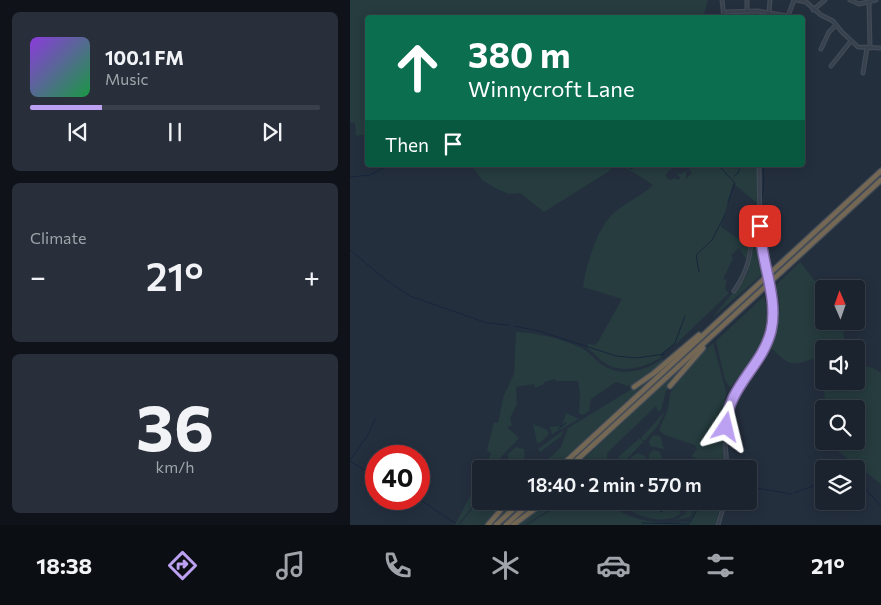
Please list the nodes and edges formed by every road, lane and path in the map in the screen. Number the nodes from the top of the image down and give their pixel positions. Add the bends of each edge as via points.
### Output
1 (722, 0) edge
2 (747, 0) edge
3 (770, 0) edge
4 (795, 0) edge
5 (825, 0) edge
6 (850, 0) edge
7 (876, 0) edge
8 (869, 3) junction
9 (814, 10) junction
10 (747, 11) junction
11 (725, 12) junction
12 (769, 12) junction
13 (724, 15) edge
14 (780, 15) edge
15 (789, 15) edge
16 (836, 25) junction
17 (851, 41) junction
18 (869, 48) junction
19 (881, 48) edge
20 (821, 49) dead end
21 (831, 66) dead end
22 (863, 73) dead end
23 (759, 167) edge
24 (881, 171) edge
25 (881, 180) edge
26 (750, 229) dead end
27 (752, 244) junction
28 (761, 244) junction
29 (734, 290) dead end
30 (714, 325) junction
31 (718, 330) junction
32 (670, 386) dead end
33 (634, 387) dead end
34 (568, 460) edge
35 (577, 460) edge
36 (727, 460) edge
37 (512, 510) edge
38 (522, 510) edge
39 (534, 510) edge
40 (722, 510) edge
41 (500, 511) dead end
42 (488, 525) edge
43 (496, 525) edge
44 (506, 525) edge
45 (513, 525) edge
46 (718, 525) edge

1 - 11 street
2 - 10 street
3 - 12 street
4 - 9 street via 806,2
4 - 15 street
5 - 9 street
6 - 8 street via 855,4
7 - 8 street
8 - 18 street
9 - 16 street
10 - 11 street
10 - 12 street
11 - 13 street
12 - 14 street
16 - 17 street
16 - 20 street
17 - 18 street via 858,47
17 - 21 street
18 - 19 street
18 - 22 street
23 - 28 street
24 - 30 highway
25 - 31 highway
26 - 27 street
27 - 28 street
27 - 29 street via 747,270
28 - 36 street, bridge via 771,295 773,316 770,335 728,407
30 - 33 highway
30 - 34 highway
31 - 32 highway
31 - 35 highway
37 - 43 highway
38 - 44 highway
39 - 45 highway
40 - 46 street
41 - 42 highway

